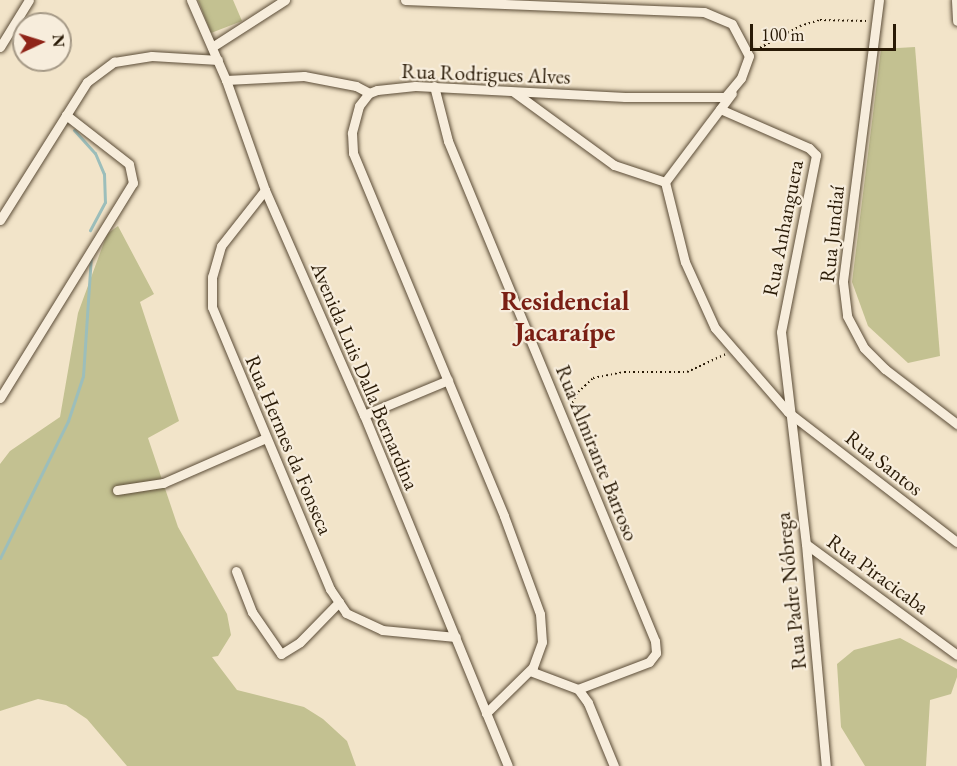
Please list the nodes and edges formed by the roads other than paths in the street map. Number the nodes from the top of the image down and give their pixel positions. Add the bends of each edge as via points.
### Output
1 (28, 0) edge
2 (190, 0) edge
3 (268, 0) edge
4 (285, 0) edge
5 (405, 0) edge
6 (879, 0) edge
7 (956, 0) edge
8 (264, 13) junction
9 (957, 21) edge
10 (0, 47) edge
11 (212, 47) junction
12 (218, 60) junction
13 (226, 80) junction
14 (434, 86) junction
15 (514, 92) junction
16 (733, 92) junction
17 (369, 93) junction
18 (720, 110) junction
19 (66, 115) junction
20 (665, 182) junction
21 (265, 190) junction
22 (0, 220) edge
23 (448, 380) junction
24 (0, 398) edge
25 (788, 412) junction
26 (364, 415) junction
27 (957, 424) edge
28 (267, 438) junction
29 (117, 490) dead end
30 (957, 542) edge
31 (806, 544) junction
32 (236, 571) dead end
33 (339, 602) junction
34 (456, 638) junction
35 (957, 655) edge
36 (530, 671) junction
37 (578, 689) junction
38 (486, 713) junction
39 (508, 766) edge
40 (614, 766) edge
41 (826, 766) edge

1 - 10 street
2 - 11 street, Avenida Luis Dalla Bernardina
3 - 8 street
4 - 8 street
5 - 16 street via 704,12 732,24 748,53 745,70
6 - 27 street, Rua Jundiaí via 843,282 847,316 864,348 885,369
7 - 9 street
8 - 11 street
11 - 12 street, Avenida Luis Dalla Bernardina
12 - 13 street, Avenida Luis Dalla Bernardina
12 - 19 street via 152,56 114,62 87,82
13 - 17 street via 304,76 356,86
13 - 21 street, Avenida Luis Dalla Bernardina
14 - 15 street, Rua Rodrigues Alves
14 - 17 street, Rua Rodrigues Alves via 395,87
14 - 37 street, Rua Almirante Barroso via 448,141 655,641 656,653 649,662
15 - 16 street, Rua Rodrigues Alves via 703,98 725,97
15 - 20 street via 614,165
16 - 18 street
17 - 23 street via 359,106 354,123 353,153
18 - 20 street
18 - 25 street, Rua Anhanguera via 809,148 816,155 781,332
19 - 22 street
19 - 24 street via 129,164 133,176 131,190 84,258
20 - 25 street, Rua Santos via 685,262 716,328
21 - 26 street, Avenida Luis Dalla Bernardina
21 - 28 street, Rua Hermes da Fonseca via 222,246 212,277 212,307
23 - 26 street
23 - 36 street via 538,603 542,642
25 - 30 street, Rua Santos
25 - 31 street, Rua Padre Nóbrega
26 - 34 street, Avenida Luis Dalla Bernardina
28 - 29 street via 163,483
28 - 33 street, Rua Hermes da Fonseca
31 - 35 street, Rua Piracicaba
31 - 41 street, Rua Padre Nóbrega
32 - 33 street via 252,612 281,654 300,642
33 - 34 street, Rua Hermes da Fonseca via 346,613 381,630
34 - 38 street, Avenida Luis Dalla Bernardina
36 - 37 street
36 - 38 street
37 - 40 street via 588,703
38 - 39 street, Avenida Luis Dalla Bernardina

